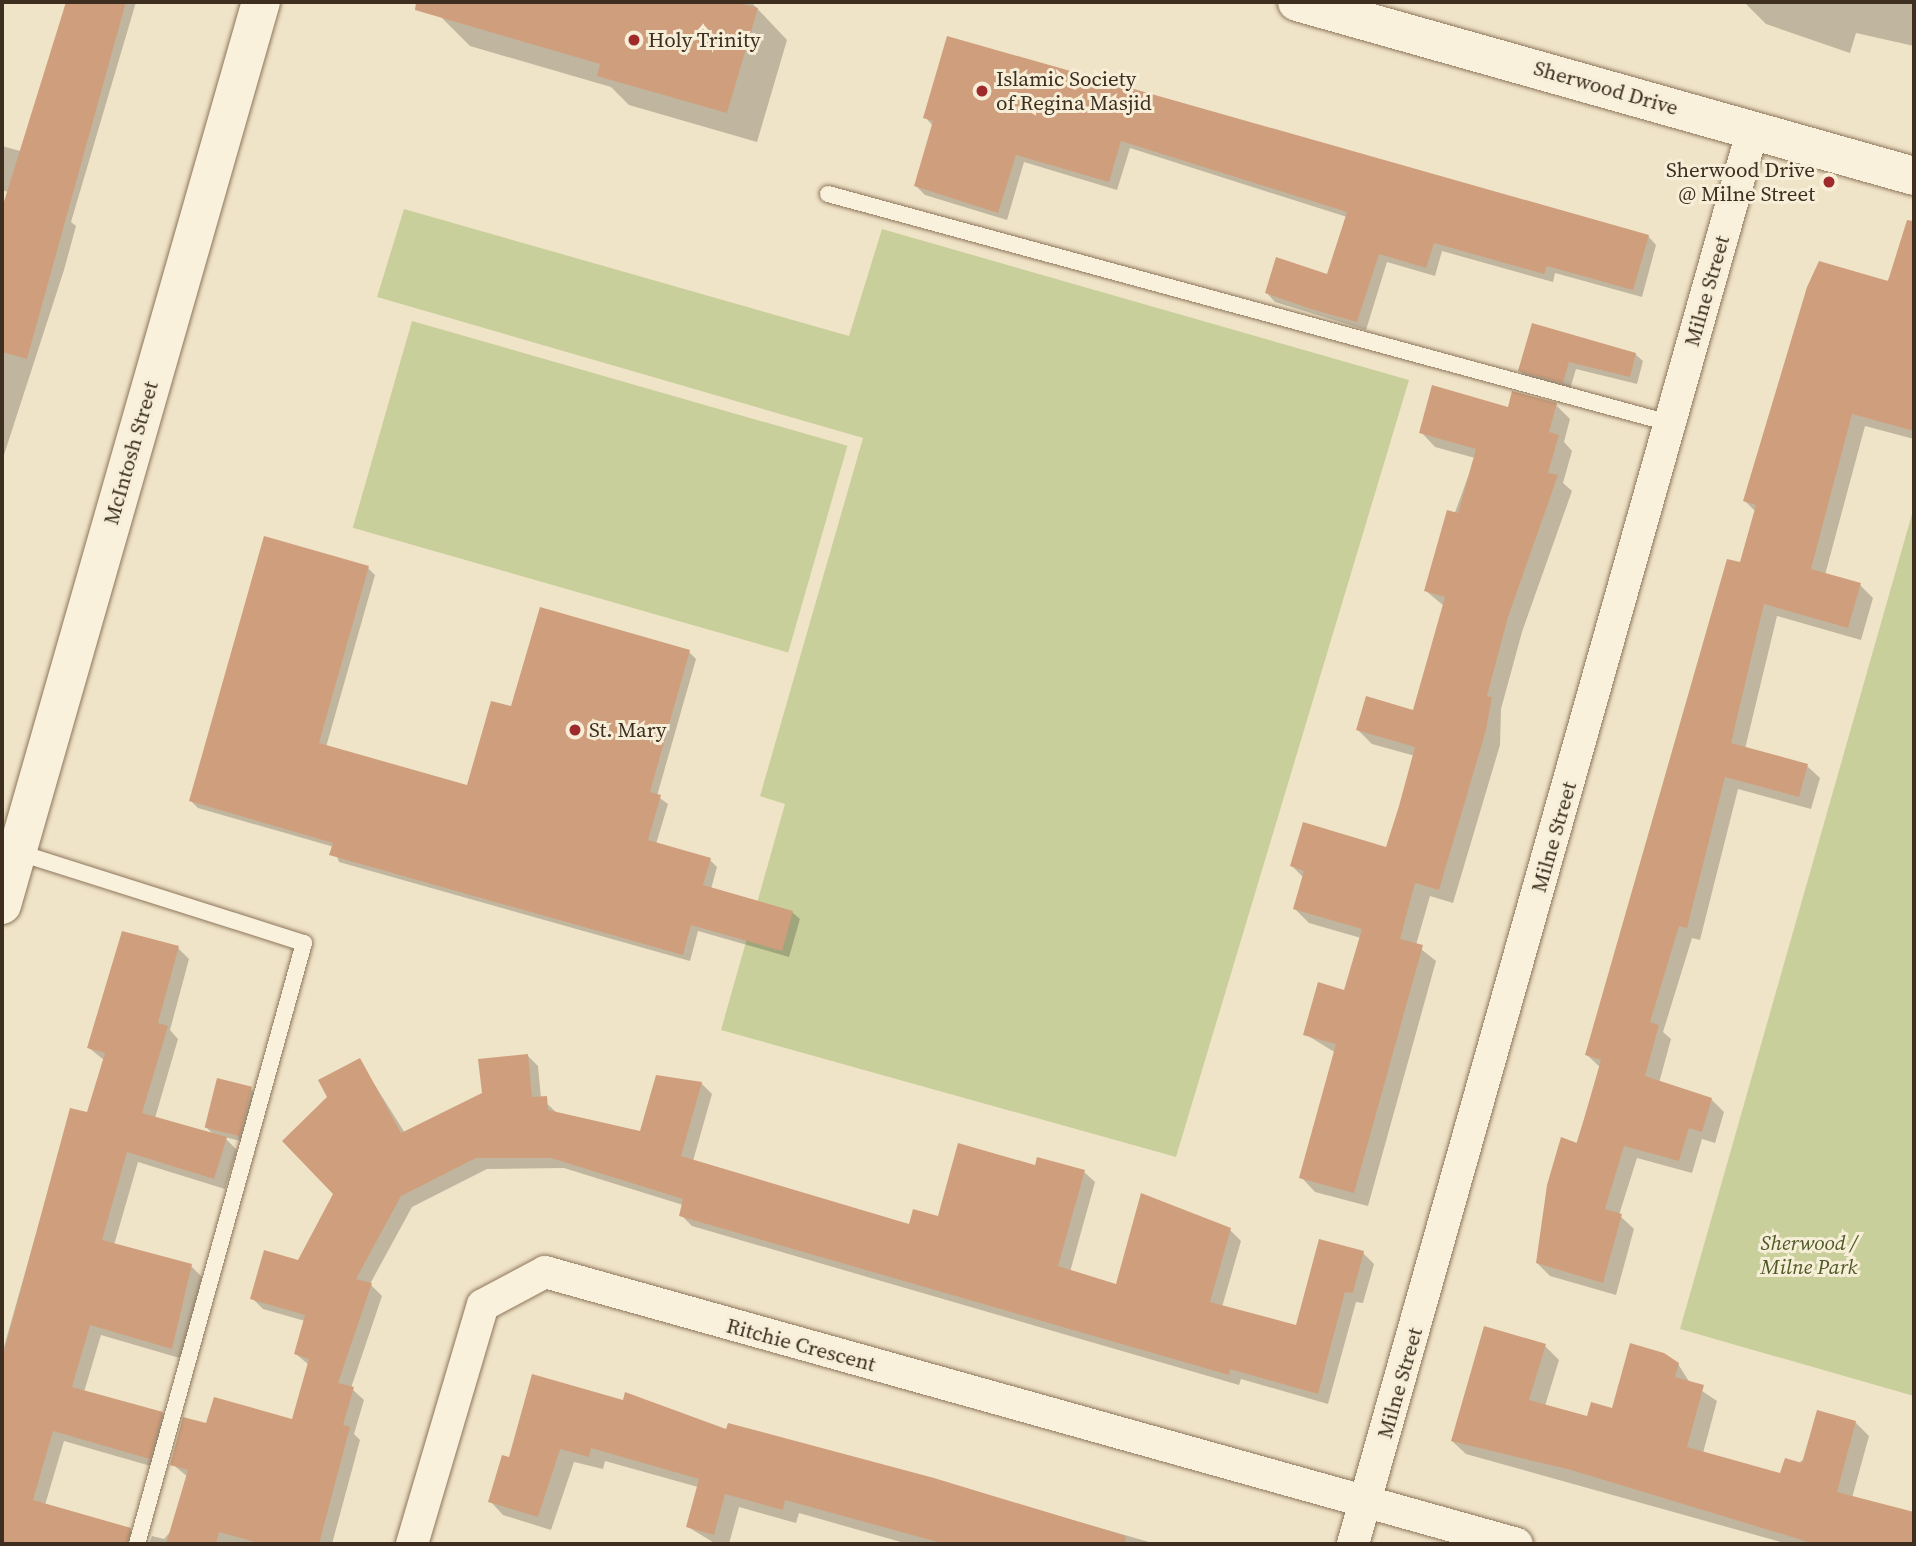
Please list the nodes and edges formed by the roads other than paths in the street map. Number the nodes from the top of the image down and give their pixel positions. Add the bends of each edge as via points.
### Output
1 (261, 2) edge
2 (1297, 2) edge
3 (1753, 129) junction
4 (1914, 176) edge
5 (828, 194) dead end
6 (1669, 423) junction
7 (18, 852) junction
8 (2, 905) edge
9 (1366, 1501) junction
10 (137, 1544) edge
11 (412, 1544) edge
12 (1353, 1544) edge
13 (1517, 1544) edge

1 - 7 street, McIntosh Street
2 - 3 street, Sherwood Drive
3 - 4 street, Sherwood Drive
3 - 6 street, Milne Street
5 - 6 lane
6 - 9 street, Milne Street
7 - 8 street, McIntosh Street
7 - 10 lane via 303,943
9 - 11 street, Ritchie Crescent via 545,1272 483,1305
9 - 12 street, Milne Street
9 - 13 street, Ritchie Crescent

